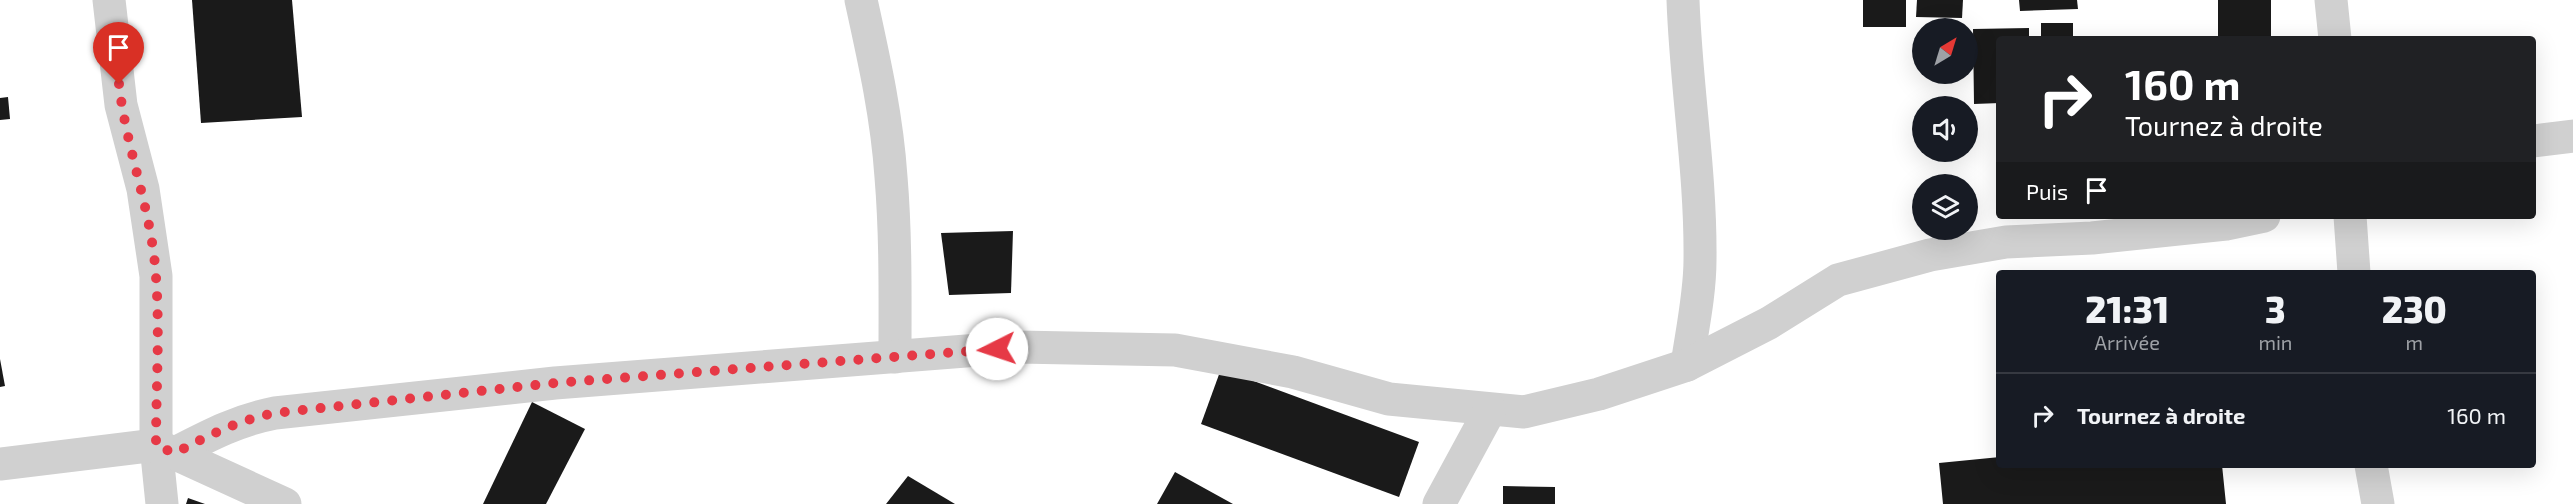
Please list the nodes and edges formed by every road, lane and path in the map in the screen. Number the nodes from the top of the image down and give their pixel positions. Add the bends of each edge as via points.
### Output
1 (110, 0) edge
2 (861, 0) edge
3 (1683, 0) edge
4 (2331, 0) edge
5 (2335, 36) edge
6 (2573, 136) edge
7 (2536, 141) edge
8 (2250, 219) edge
9 (2350, 219) edge
10 (2354, 270) edge
11 (895, 357) junction
12 (1688, 365) junction
13 (1491, 410) junction
14 (166, 449) junction
15 (0, 464) edge
16 (2372, 468) edge
17 (162, 504) edge
18 (285, 504) edge
19 (1439, 504) edge
20 (2378, 504) edge

1 - 14 street via 121,105 142,189 156,276
2 - 11 street via 883,104 891,177
3 - 12 street via 1701,262
4 - 5 street
6 - 7 street
8 - 12 street via 2092,238 2006,242 1930,255 1838,280 1769,323
9 - 10 street
11 - 13 street via 1018,347 1175,350 1293,372 1389,399
11 - 14 street via 555,383 275,413 247,418
12 - 13 street via 1599,394 1524,412
13 - 19 street
14 - 15 street
14 - 17 street
14 - 18 street
16 - 20 street

